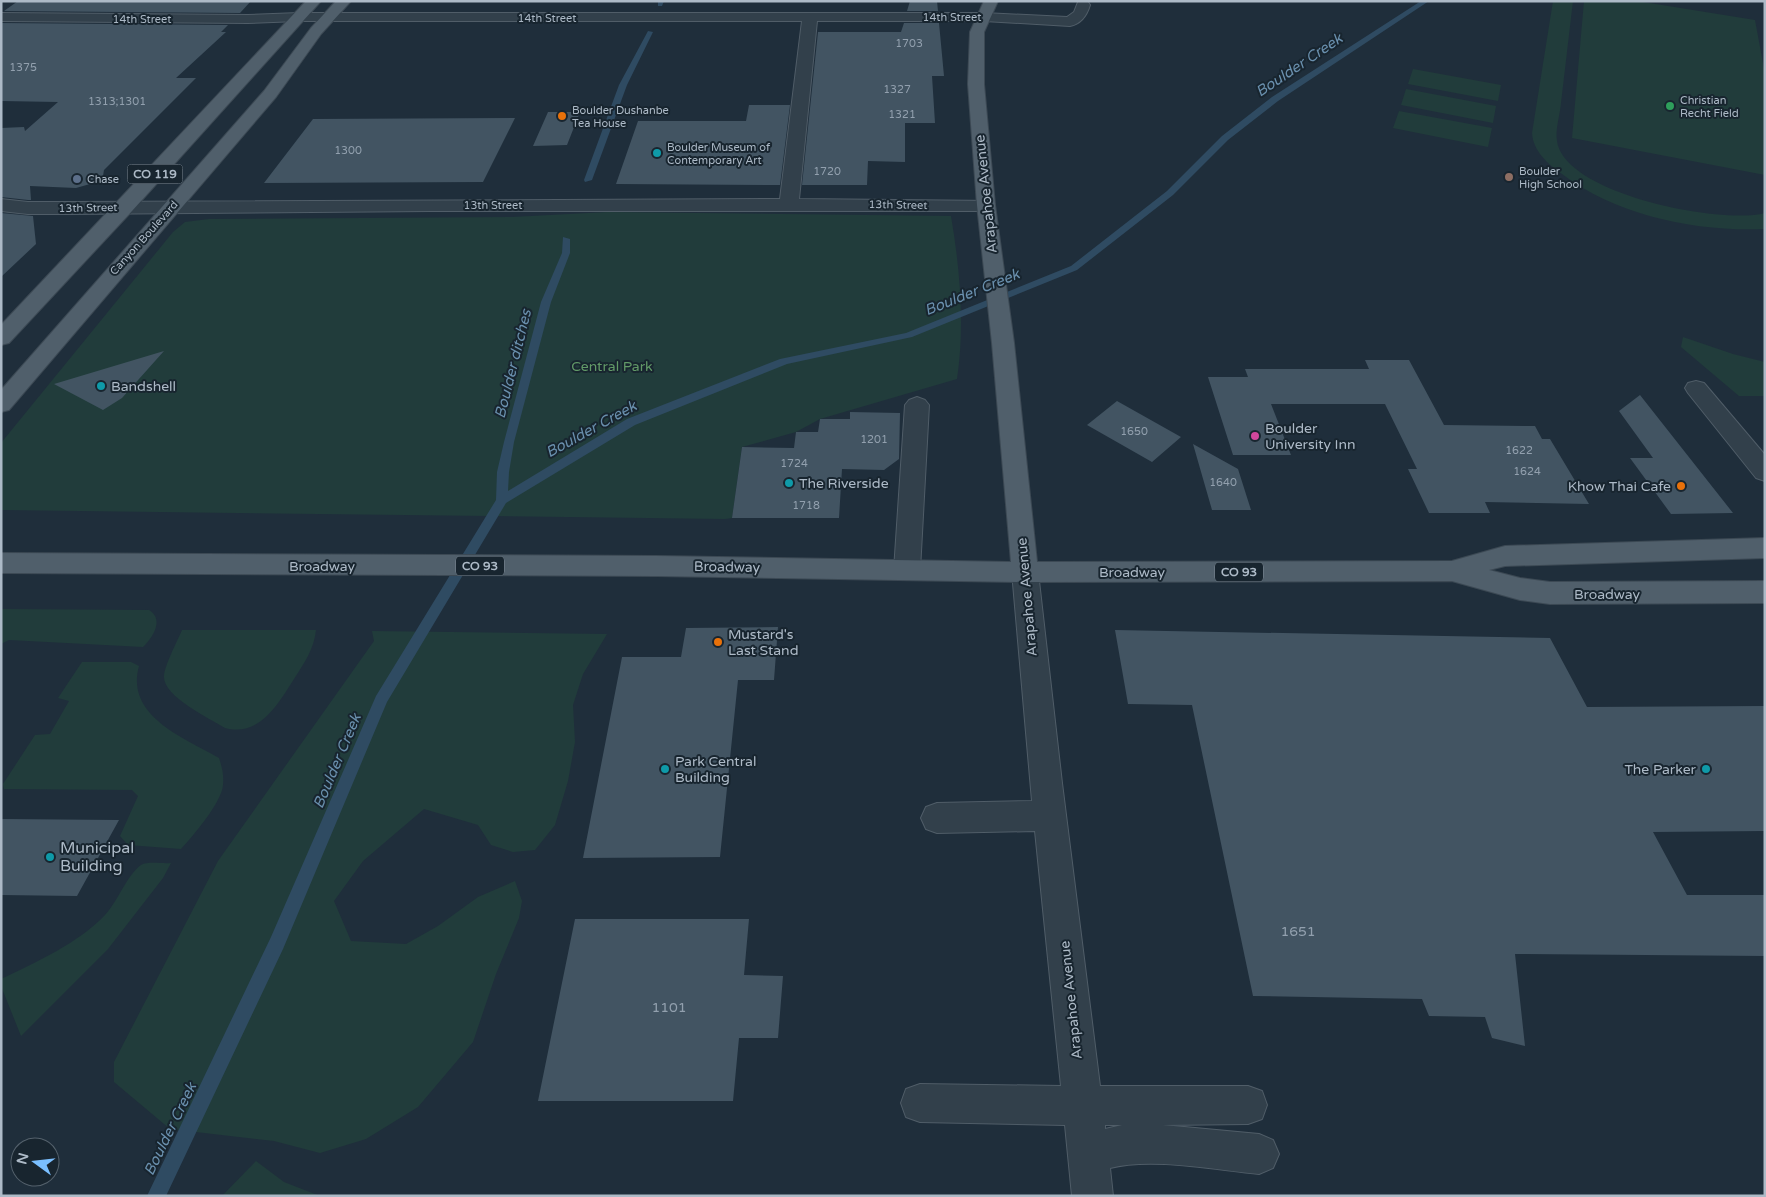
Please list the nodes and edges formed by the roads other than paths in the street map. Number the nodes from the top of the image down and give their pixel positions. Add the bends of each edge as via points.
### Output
1 (314, 1) edge
2 (344, 1) edge
3 (852, 1) edge
4 (991, 1) edge
5 (1083, 5) dead end
6 (1, 17) edge
7 (299, 17) junction
8 (328, 17) junction
9 (852, 17) junction
10 (984, 17) junction
11 (810, 18) junction
12 (1, 204) edge
13 (789, 204) junction
14 (986, 205) junction
15 (173, 206) junction
16 (125, 207) junction
17 (1, 338) edge
18 (1696, 388) dead end
19 (1, 405) edge
20 (917, 405) dead end
21 (1765, 472) edge
22 (1765, 548) edge
23 (1, 563) edge
24 (907, 570) junction
25 (1452, 571) junction
26 (1025, 572) junction
27 (1765, 592) edge
28 (1050, 816) junction
29 (937, 818) dead end
30 (920, 1103) dead end
31 (1082, 1104) junction
32 (1248, 1105) dead end
33 (1088, 1154) junction
34 (1259, 1154) dead end
35 (1092, 1196) edge

1 - 7 main road, CO 119
2 - 8 main road, Canyon Boulevard / CO 119
3 - 9 street
4 - 10 main road, Arapahoe Avenue
5 - 10 street, 14th Street via 1080,14 1070,22
6 - 7 street, 14th Street
7 - 8 street, 14th Street
7 - 16 main road, CO 119
8 - 11 street, 14th Street
8 - 15 main road, Canyon Boulevard / CO 119 via 270,94
9 - 10 street, 14th Street
9 - 11 street, 14th Street
10 - 14 main road, Arapahoe Avenue via 977,32 975,62
11 - 13 street
12 - 16 street, 13th Street via 28,208
13 - 14 street, 13th Street
13 - 15 street, 13th Street
14 - 26 main road, Arapahoe Avenue
15 - 16 street, 13th Street
15 - 19 main road, Canyon Boulevard / CO 119
16 - 17 main road, CO 119
18 - 21 street
20 - 24 street
22 - 25 main road, Broadway / CO 93 via 1505,556
23 - 24 main road, Broadway / CO 93
24 - 26 main road, Broadway / CO 93
25 - 26 main road, Broadway / CO 93
25 - 27 main road, Broadway / CO 93 via 1520,590 1550,593
26 - 28 street, Arapahoe Avenue
28 - 29 street
28 - 31 street, Arapahoe Avenue
30 - 31 street
31 - 32 street
31 - 33 street, Arapahoe Avenue
33 - 34 street via 1125,1144
33 - 35 street, Arapahoe Avenue

